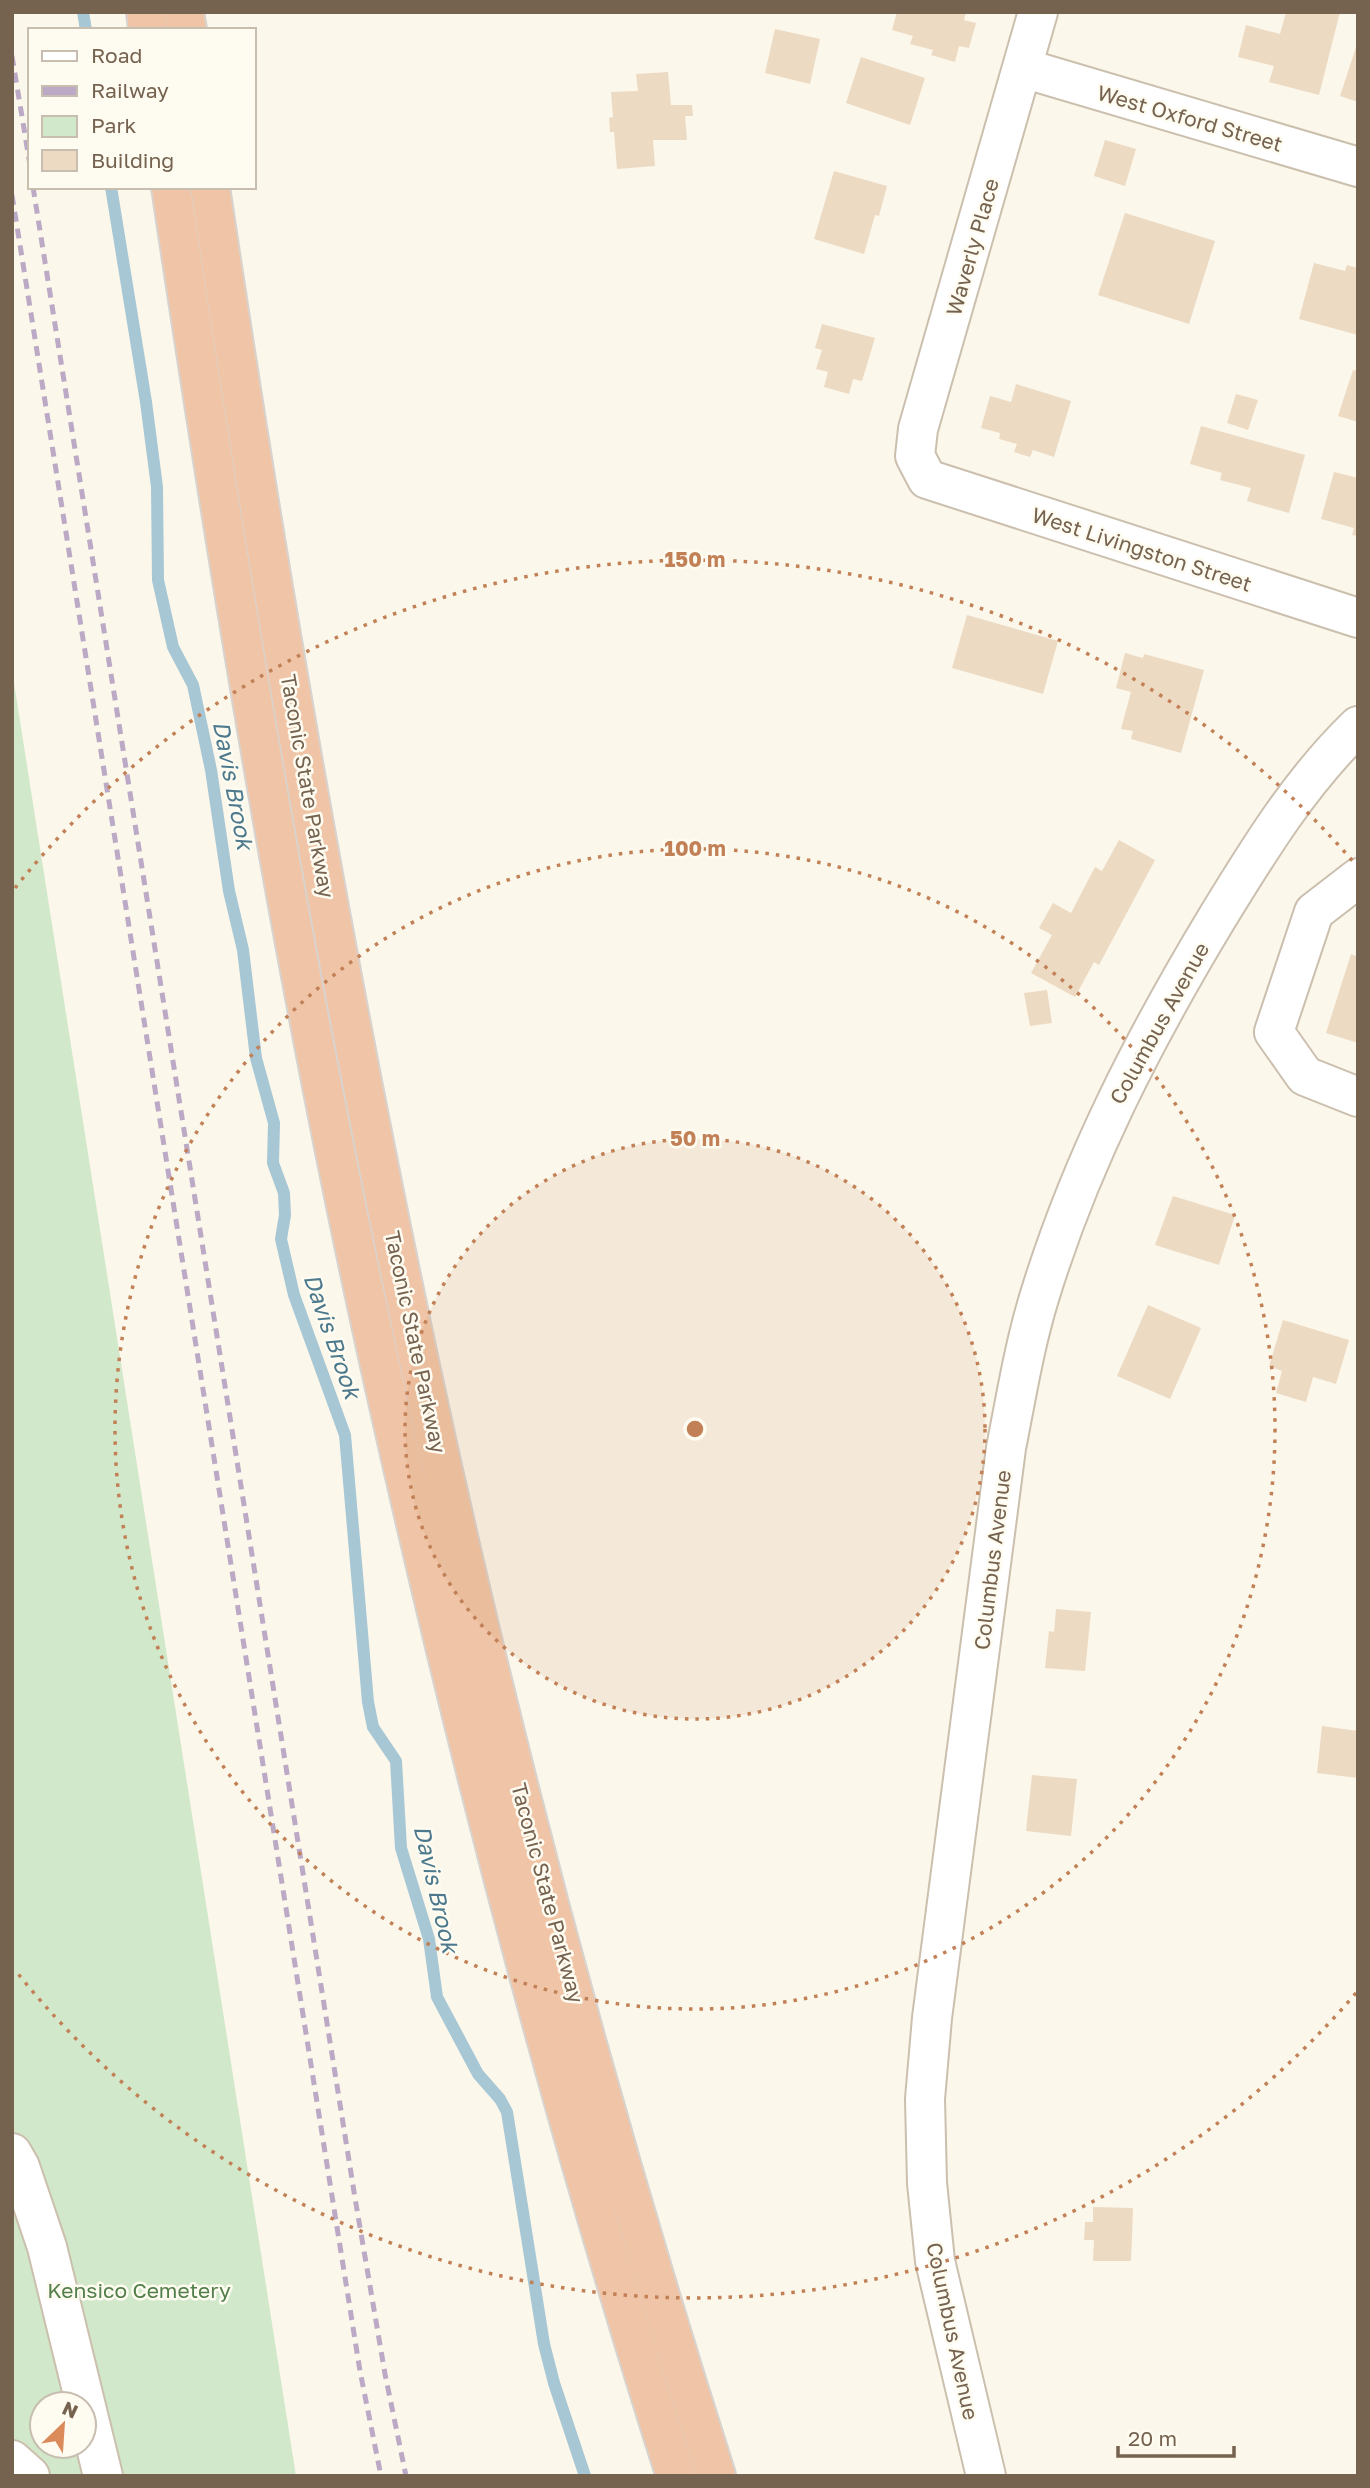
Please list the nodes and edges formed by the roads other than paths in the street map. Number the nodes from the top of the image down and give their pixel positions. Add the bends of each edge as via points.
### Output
1 (1038, 12) edge
2 (1023, 68) junction
3 (1358, 167) edge
4 (171, 189) edge
5 (210, 189) edge
6 (927, 479) joint
7 (1358, 618) edge
8 (1358, 726) edge
9 (1358, 878) edge
10 (1358, 1097) edge
11 (12, 2153) edge
12 (12, 2460) edge
13 (30, 2476) edge
14 (103, 2476) edge
15 (676, 2476) edge
16 (716, 2476) edge
17 (986, 2476) edge

1 - 2 street, Waverly Place
2 - 3 street, West Oxford Street
2 - 6 street, Waverly Place via 918,429 915,456
4 - 15 highway, Taconic State Parkway via 278,845 384,1382 447,1656 534,1992
5 - 16 highway, Taconic State Parkway via 311,807 422,1374 554,1920 629,2191
6 - 7 street, West Livingston Street
8 - 17 street, Columbus Avenue via 1298,793 1249,865 1123,1086 1062,1227 1020,1376 1006,1448 940,1950 925,2099 935,2261
9 - 10 street via 1314,912 1274,1032 1305,1076
11 - 14 street via 47,2246
12 - 13 street

